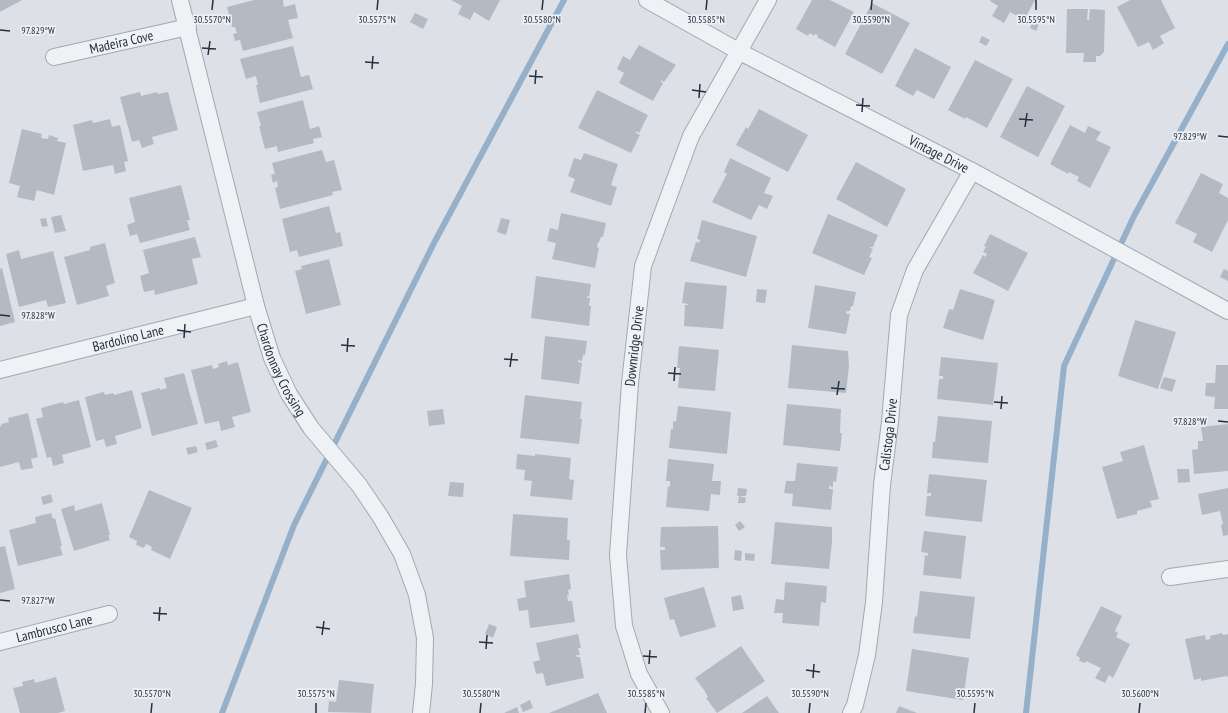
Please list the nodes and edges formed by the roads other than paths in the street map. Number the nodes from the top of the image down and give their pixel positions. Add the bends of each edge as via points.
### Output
1 (180, 0) edge
2 (647, 0) edge
3 (768, 0) edge
4 (188, 27) junction
5 (740, 52) junction
6 (54, 57) dead end
7 (972, 171) junction
8 (256, 306) junction
9 (1228, 311) edge
10 (0, 370) edge
11 (1228, 569) edge
12 (1170, 577) dead end
13 (109, 614) dead end
14 (0, 642) edge
15 (422, 713) edge
16 (661, 713) edge
17 (851, 713) edge

1 - 4 street, Chardonnay Crossing
2 - 5 street, Vintage Drive
3 - 5 street, Downridge Drive
4 - 6 street, Madeira Cove
4 - 8 street, Chardonnay Crossing
5 - 7 street, Vintage Drive
5 - 16 street, Downridge Drive via 691,136 643,266 630,383 618,555 624,626 639,674
7 - 9 street, Vintage Drive
7 - 17 street, Calistoga Drive via 915,270 899,315 882,485 874,602 867,655
8 - 10 street, Bardolino Lane
8 - 15 street, Chardonnay Crossing via 272,358 290,394 311,428 359,485 402,554 417,595 425,638
11 - 12 street
13 - 14 street, Lambrusco Lane

